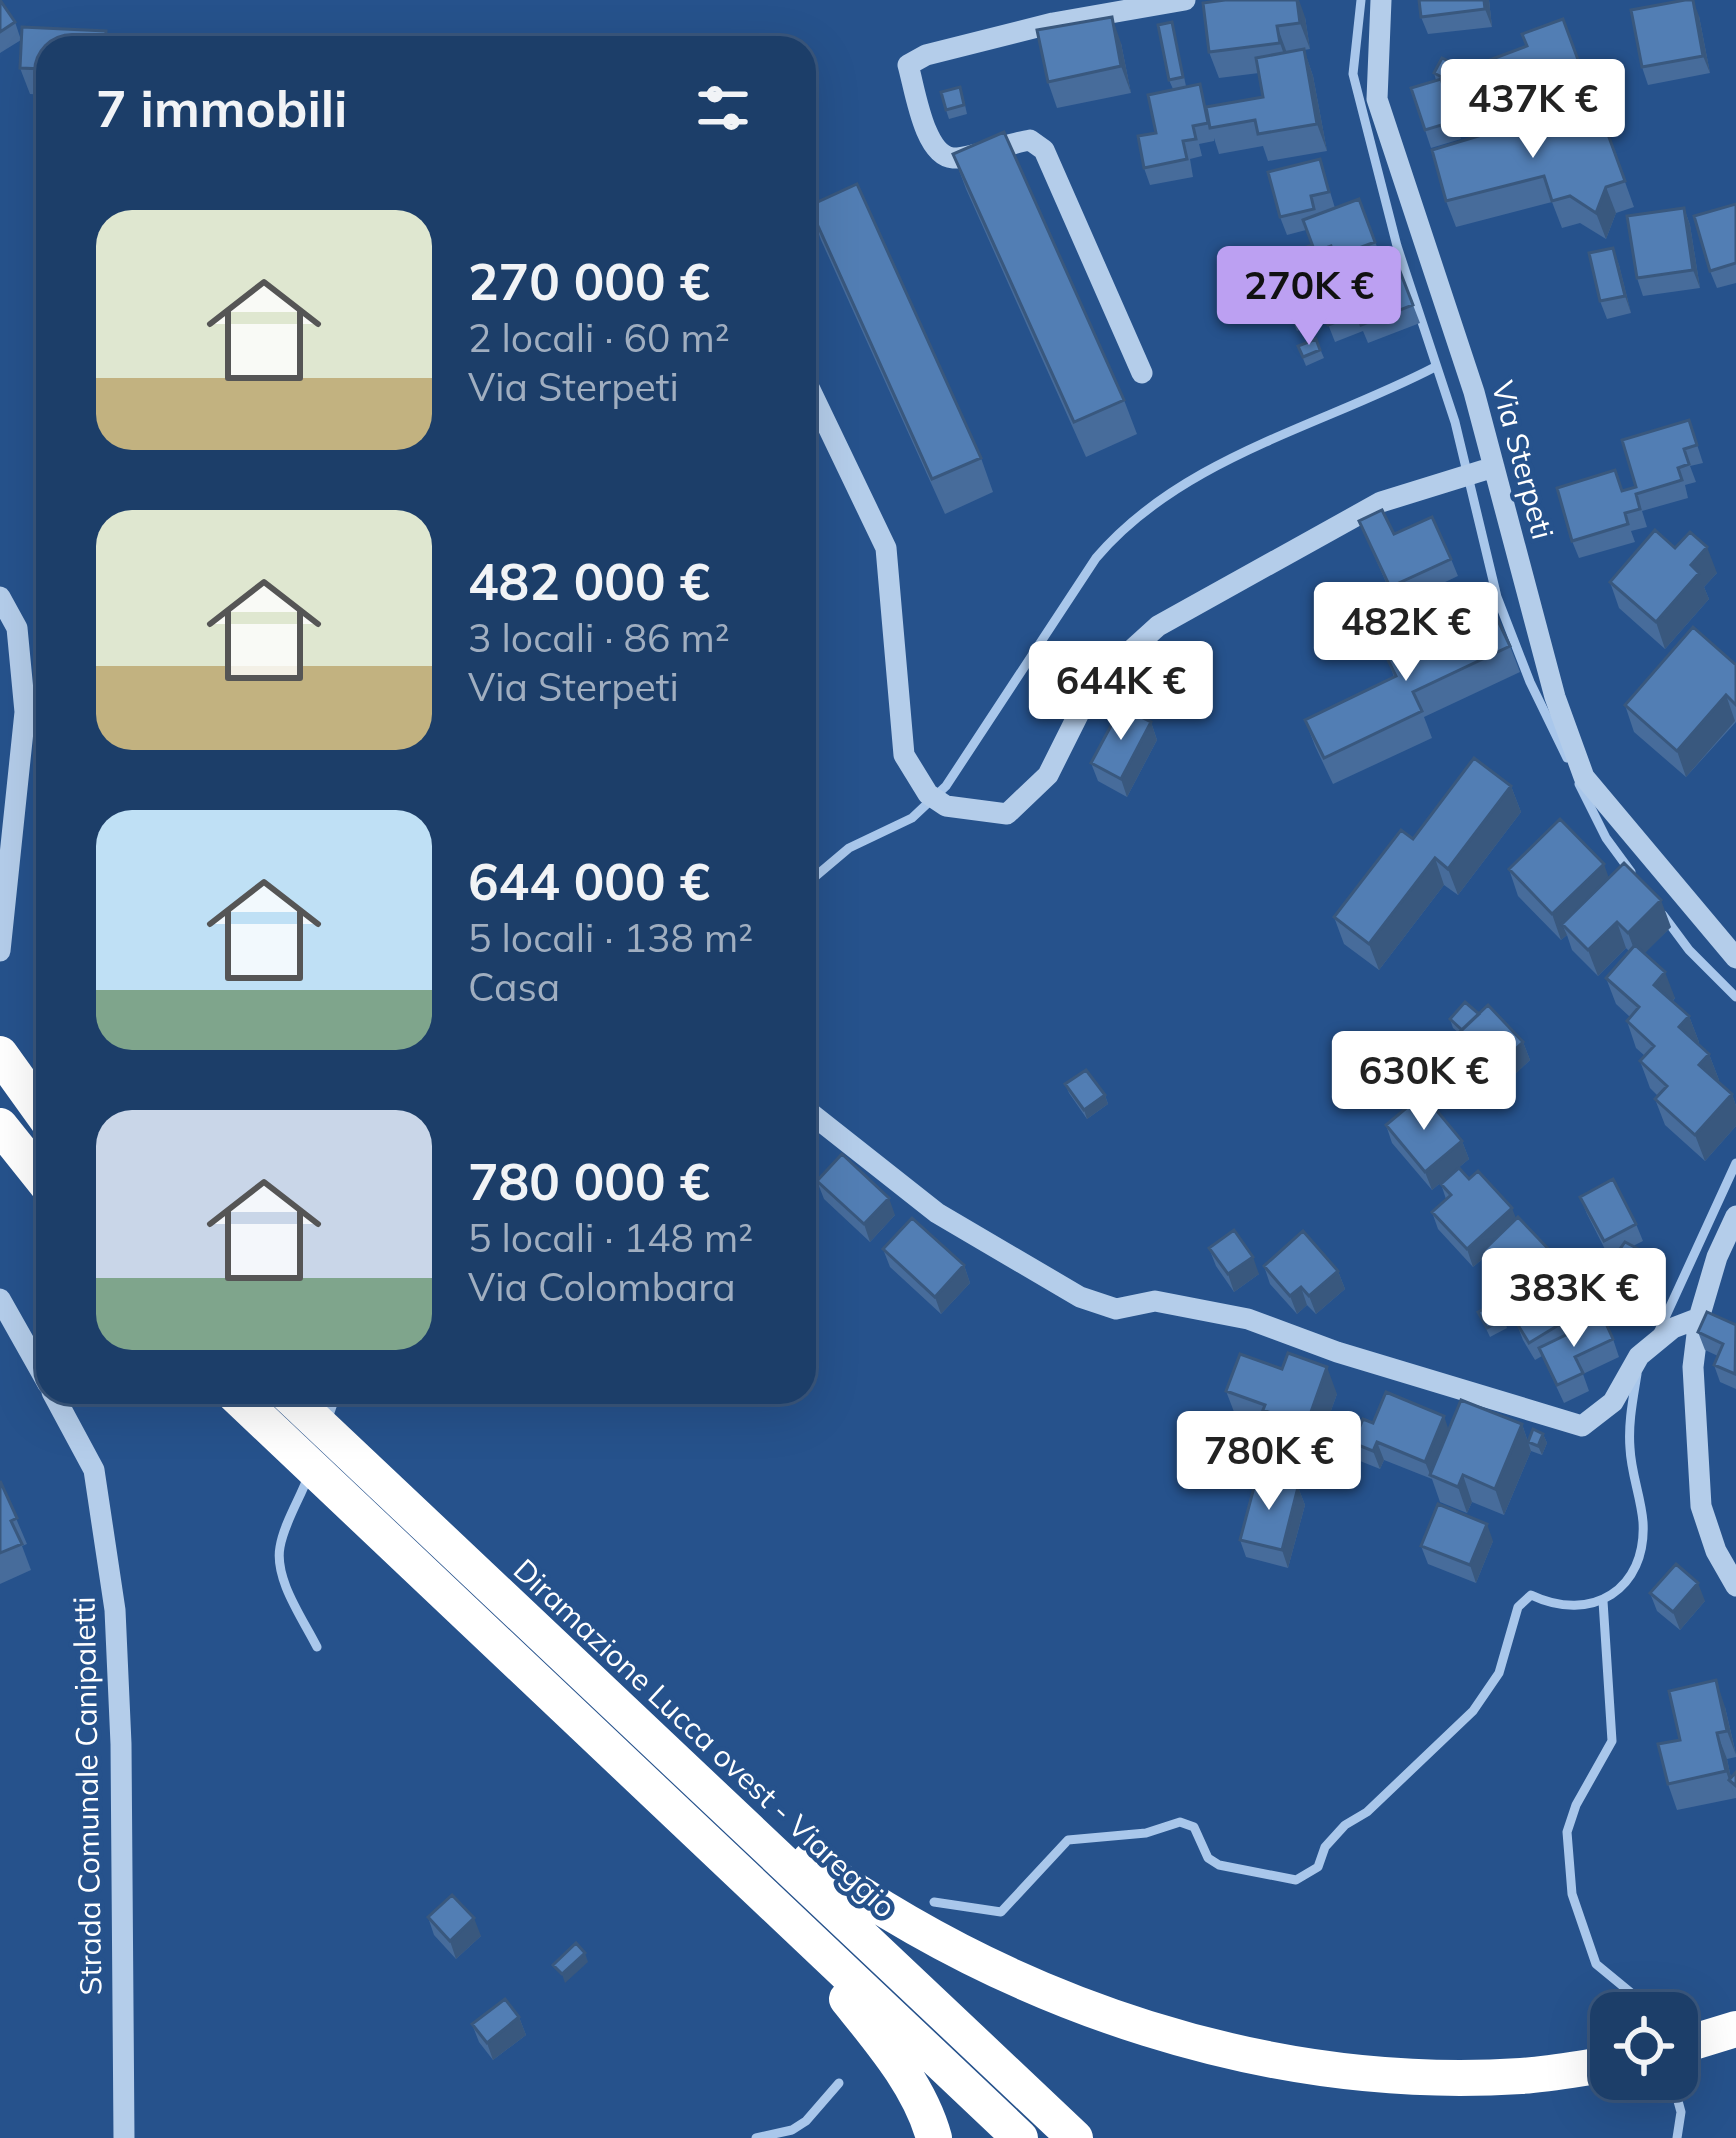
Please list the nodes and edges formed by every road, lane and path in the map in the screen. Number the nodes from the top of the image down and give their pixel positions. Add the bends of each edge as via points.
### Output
1 (1185, 0) edge
2 (1381, 0) edge
3 (816, 214) edge
4 (826, 220) edge
5 (1142, 373) dead end
6 (816, 402) edge
7 (1487, 469) junction
8 (0, 597) edge
9 (0, 950) edge
10 (1736, 958) edge
11 (0, 1054) edge
12 (36, 1104) edge
13 (816, 1118) edge
14 (0, 1126) edge
15 (36, 1171) edge
16 (1736, 1216) edge
17 (0, 1299) edge
18 (1699, 1318) junction
19 (36, 1363) edge
20 (59, 1404) edge
21 (247, 1404) edge
22 (296, 1404) edge
23 (421, 1546) junction
24 (1736, 1586) edge
25 (702, 1784) junction
26 (680, 1814) junction
27 (1736, 2029) edge
28 (1698, 2041) edge
29 (1590, 2067) edge
30 (124, 2138) edge
31 (934, 2138) edge
32 (1020, 2138) edge
33 (1075, 2138) edge

1 - 5 street via 1053,23 908,65 939,153 955,158 1030,140 1044,150
2 - 7 street, Via Sterpeti via 1377,99 1474,392
3 - 4 street
6 - 7 street via 886,548 904,755 937,800 1007,814 1048,775 1093,685 1159,626 1382,502
7 - 10 street, Via Sterpeti via 1584,777
8 - 9 street via 17,628 26,712
11 - 12 highway
13 - 18 street via 937,1214 1079,1297 1116,1310 1156,1301 1248,1319 1582,1426 1613,1402 1648,1350
14 - 15 highway
16 - 18 street
17 - 19 street, Strada Comunale Canipaletti
18 - 24 street via 1693,1367 1701,1506
20 - 30 street, Strada Comunale Canipaletti via 94,1470 116,1610
21 - 23 highway, Diramazione Lucca ovest - Viareggio
22 - 23 highway, Diramazione Lucca ovest - Viareggio
23 - 25 highway, Diramazione Lucca ovest - Viareggio
23 - 26 highway, Diramazione Lucca ovest - Viareggio
25 - 29 highway via 855,1892 964,1956 1150,2030 1389,2075 1520,2076
25 - 33 highway, Diramazione Lucca ovest - Viareggio
26 - 31 highway via 884,2045
26 - 32 highway, Diramazione Lucca ovest - Viareggio
27 - 28 highway

